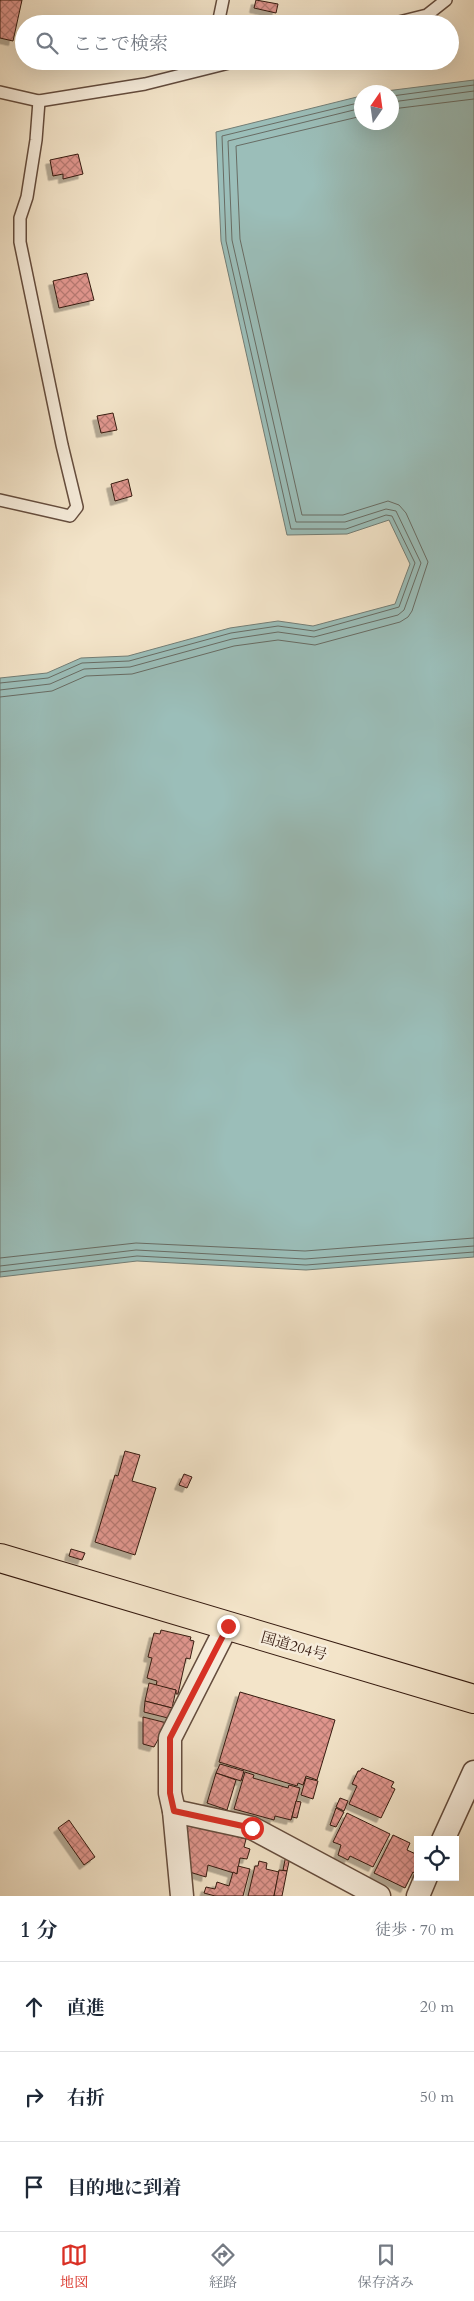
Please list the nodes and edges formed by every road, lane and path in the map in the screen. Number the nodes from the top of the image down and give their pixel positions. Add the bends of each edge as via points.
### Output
1 (223, 0) edge
2 (446, 0) edge
3 (220, 15) edge
4 (427, 15) edge
5 (188, 70) edge
6 (0, 92) edge
7 (39, 101) junction
8 (0, 500) edge
9 (0, 1558) edge
10 (228, 1626) junction
11 (474, 1698) edge
12 (474, 1772) edge
13 (174, 1811) junction
14 (445, 1836) edge
15 (424, 1881) edge
16 (182, 1896) edge
17 (379, 1896) edge
18 (418, 1896) edge

1 - 3 lane
2 - 4 lane
5 - 7 lane via 144,84
6 - 7 lane
7 - 8 lane via 27,197 20,218 20,242 77,506 70,516
9 - 10 highway, 国道204号
10 - 11 highway, 国道204号
10 - 13 street via 170,1738 170,1793
12 - 14 street
13 - 16 street
13 - 17 street via 252,1828
15 - 18 street

